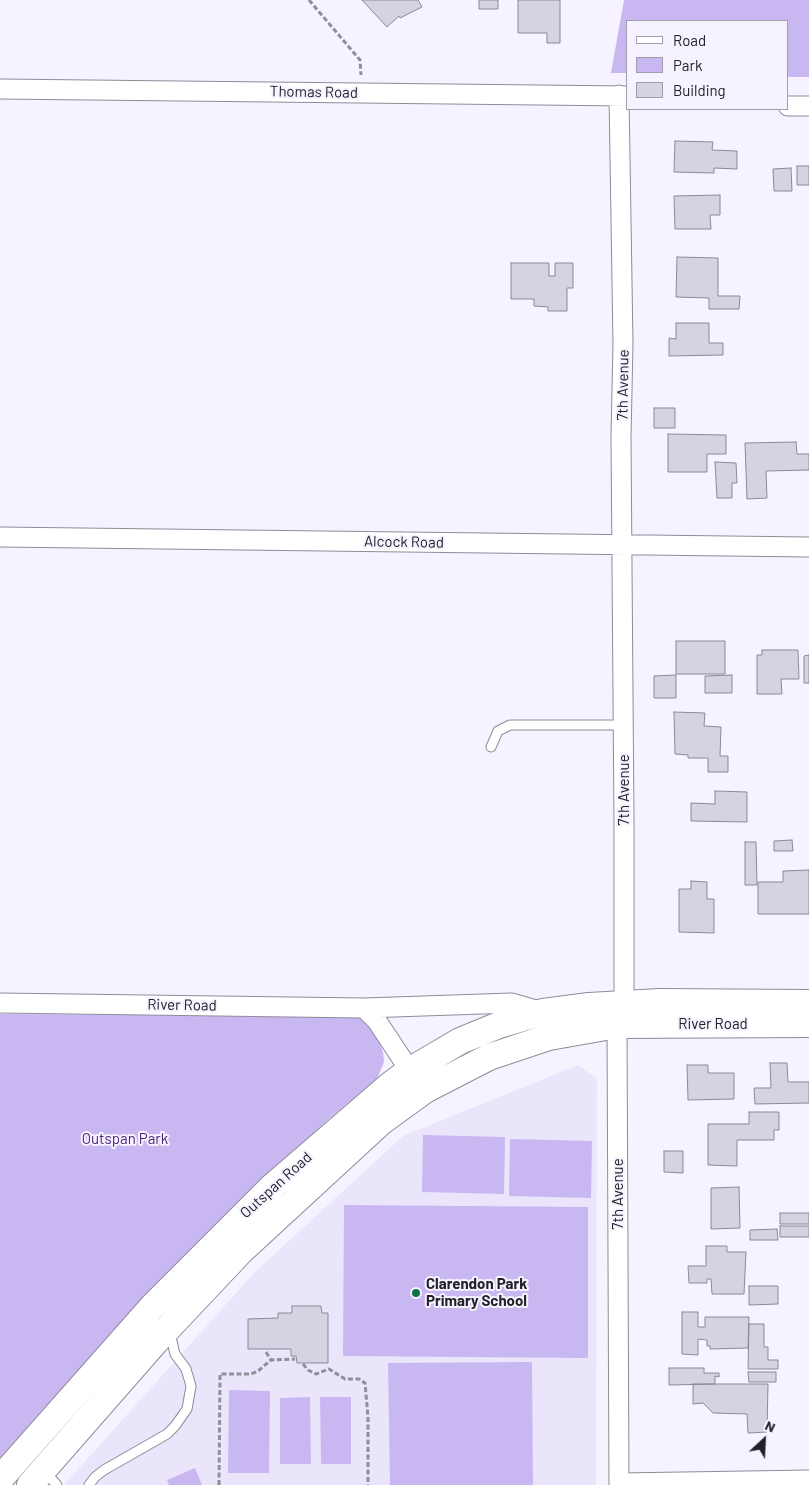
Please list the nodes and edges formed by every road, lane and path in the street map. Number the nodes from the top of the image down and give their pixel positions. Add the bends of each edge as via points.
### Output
1 (309, 0) edge
2 (0, 89) edge
3 (362, 93) junction
4 (624, 95) edge
5 (789, 106) edge
6 (809, 106) edge
7 (0, 537) edge
8 (624, 545) junction
9 (809, 547) edge
10 (623, 725) junction
11 (491, 747) dead end
12 (809, 1002) edge
13 (0, 1003) edge
14 (364, 1008) junction
15 (543, 1012) junction
16 (621, 1015) junction
17 (809, 1024) edge
18 (417, 1080) junction
19 (169, 1327) junction
20 (266, 1352) dead end
21 (295, 1359) dead end
22 (272, 1360) junction
23 (303, 1364) dead end
24 (0, 1479) edge
25 (43, 1480) edge
26 (809, 1480) edge
27 (620, 1484) edge
28 (88, 1485) edge
29 (219, 1485) edge
30 (368, 1485) edge

1 - 3 path via 360,60
2 - 3 street, Thomas Road
3 - 4 street, Thomas Road
4 - 8 street, 7th Avenue
5 - 6 street
7 - 8 street, Alcock Road
8 - 9 street, Alcock Road
8 - 10 street, 7th Avenue
10 - 11 lane via 510,725 498,731
10 - 16 street, 7th Avenue
12 - 16 main road, River Road
13 - 14 street, River Road
14 - 15 street, River Road via 512,1004
14 - 18 street
15 - 16 main road, Outspan Road
15 - 18 main road, Outspan Road via 460,1041
16 - 17 main road, River Road
16 - 18 main road, Outspan Road via 529,1041 459,1070
16 - 27 street, 7th Avenue
18 - 19 main road, Outspan Road via 381,1122 240,1251
18 - 24 main road, Outspan Road via 273,1186 186,1272
19 - 25 main road, Outspan Road
19 - 28 lane via 175,1354 186,1369 191,1386 187,1409 167,1434 104,1470
20 - 22 path
21 - 22 path
22 - 29 path via 254,1374 220,1374
23 - 30 path via 316,1374 330,1369 345,1379 359,1379 365,1383
26 - 27 street

